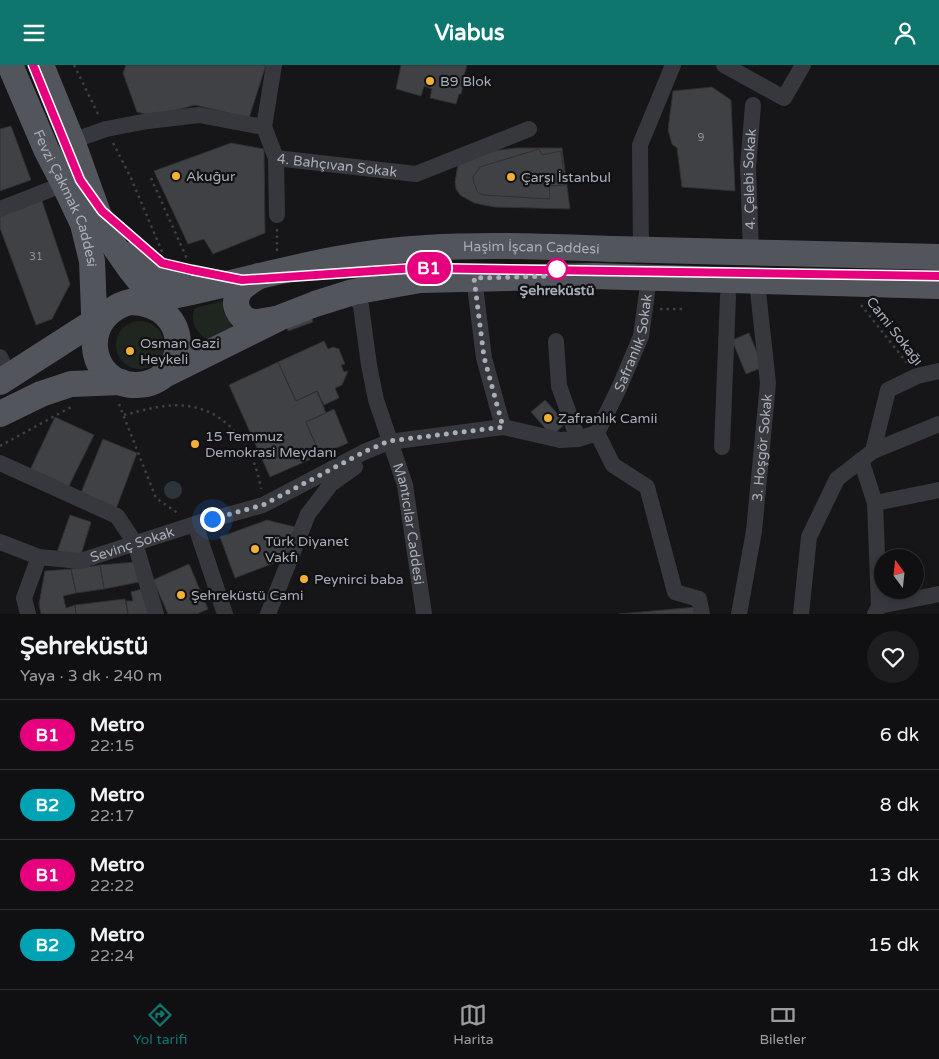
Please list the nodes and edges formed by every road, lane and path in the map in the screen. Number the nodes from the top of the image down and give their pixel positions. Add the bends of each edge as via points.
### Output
1 (10, 65) edge
2 (41, 65) edge
3 (74, 65) edge
4 (274, 65) edge
5 (673, 65) edge
6 (724, 65) edge
7 (803, 65) edge
8 (753, 105) dead end
9 (264, 127) junction
10 (106, 129) junction
11 (529, 129) dead end
12 (72, 141) junction
13 (276, 159) junction
14 (151, 178) dead end
15 (64, 183) junction
16 (0, 209) edge
17 (277, 215) joint
18 (105, 233) junction
19 (641, 249) junction
20 (276, 253) dead end
21 (751, 253) junction
22 (939, 257) edge
23 (167, 262) dead end
24 (190, 265) dead end
25 (474, 278) junction
26 (649, 278) junction
27 (246, 279) junction
28 (757, 282) junction
29 (939, 286) edge
30 (353, 292) junction
31 (728, 296) dead end
32 (857, 299) dead end
33 (151, 305) junction
34 (659, 309) dead end
35 (684, 309) dead end
36 (279, 318) junction
37 (98, 324) junction
38 (556, 341) dead end
39 (1, 369) edge
40 (939, 371) edge
41 (917, 375) junction
42 (161, 377) junction
43 (116, 392) junction
44 (81, 402) dead end
45 (0, 414) edge
46 (124, 415) junction
47 (939, 424) edge
48 (503, 427) junction
49 (597, 433) junction
50 (578, 439) junction
51 (389, 441) junction
52 (0, 446) edge
53 (722, 447) dead end
54 (867, 455) junction
55 (0, 463) edge
56 (939, 490) edge
57 (875, 503) junction
58 (263, 505) junction
59 (195, 524) junction
60 (0, 542) edge
61 (135, 543) junction
62 (39, 557) junction
63 (939, 594) edge
64 (877, 610) edge
65 (28, 614) edge
66 (156, 614) edge
67 (226, 614) edge
68 (268, 614) edge
69 (424, 614) edge
70 (702, 614) edge
71 (739, 614) edge
72 (801, 614) edge

1 - 15 main road, Fevzi Çakmak Caddesi
2 - 12 main road, Fevzi Çakmak Caddesi
3 - 10 path
4 - 9 street
5 - 19 street via 640,145
6 - 7 street via 784,98
8 - 21 street, 4. Çelebi Sokak via 748,167
9 - 10 street via 199,115
9 - 13 street, 4. Bahçıvan Sokak
10 - 12 street
10 - 23 path
11 - 13 street, 4. Bahçıvan Sokak via 416,175
12 - 18 main road, Fevzi Çakmak Caddesi
13 - 17 street
14 - 24 path
15 - 16 street
15 - 37 main road, Fevzi Çakmak Caddesi via 83,224 92,261
17 - 20 path
18 - 27 main road via 137,262 156,274 182,281
18 - 33 main road, Fevzi Çakmak Caddesi
19 - 21 main road, Haşim İşcan Caddesi
19 - 27 main road, Haşim İşcan Caddesi via 425,247 328,261
21 - 22 main road, Haşim İşcan Caddesi
25 - 26 main road, Haşim İşcan Caddesi
25 - 30 main road, Haşim İşcan Caddesi via 420,280
25 - 48 street via 484,357
26 - 28 main road, Haşim İşcan Caddesi
26 - 49 street, Safranlık Sokak via 641,336
27 - 33 main road, Haşim İşcan Caddesi via 175,295
27 - 36 main road via 238,293 238,312 245,319 256,322
28 - 29 main road, Haşim İşcan Caddesi
28 - 71 street, 3. Hoşgör Sokak via 768,383 754,531
30 - 36 main road, Haşim İşcan Caddesi
30 - 51 street, Mantıcılar Caddesi via 361,305 376,400
31 - 53 street
32 - 41 path, Cami Sokağı
33 - 37 main road via 118,305
33 - 42 main road via 175,328 178,341 176,355
34 - 35 path
36 - 42 main road, Haşim İşcan Caddesi
37 - 39 main road via 41,355
37 - 43 main road via 95,352
38 - 50 street via 559,386
40 - 41 street
41 - 54 street via 888,390
42 - 43 main road
43 - 45 main road via 71,384
43 - 46 path
44 - 52 path
46 - 58 path via 188,406 221,419 234,429 247,447 257,469
46 - 59 path via 156,498
47 - 54 street
48 - 50 street via 560,440
48 - 51 street
49 - 50 street
49 - 70 street via 613,465 647,487 675,592 699,599
51 - 58 street
51 - 68 street via 331,484 308,514
51 - 69 street, Mantıcılar Caddesi via 405,485
54 - 57 street
54 - 72 street via 837,479 809,537
55 - 61 street via 117,516
56 - 57 street
57 - 64 street
58 - 59 street
59 - 61 street, Sevinç Sokak
59 - 67 street
60 - 62 street, Sevinç Sokak
61 - 62 street, Sevinç Sokak via 80,561
61 - 66 street
62 - 65 street via 24,598
63 - 64 street

